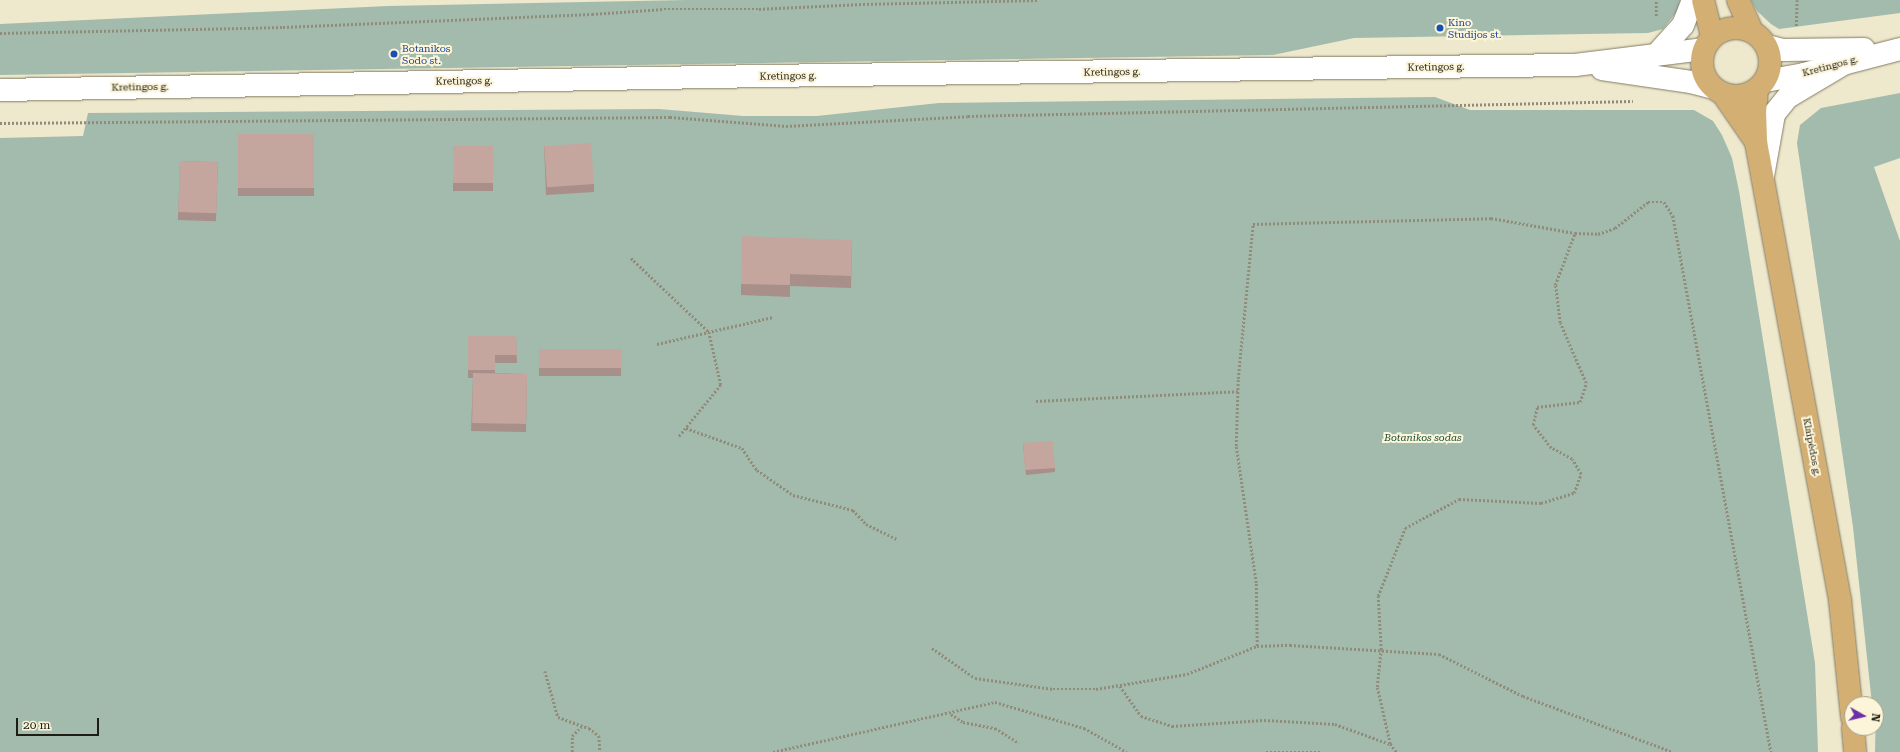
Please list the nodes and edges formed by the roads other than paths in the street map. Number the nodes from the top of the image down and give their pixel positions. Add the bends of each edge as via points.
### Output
1 (1693, 0) edge
2 (1703, 0) edge
3 (1738, 0) edge
4 (1759, 39) junction
5 (1707, 43) junction
6 (1898, 49) edge
7 (1656, 55) junction
8 (1845, 63) junction
9 (1575, 66) junction
10 (1761, 85) junction
11 (0, 90) edge
12 (1718, 91) junction
13 (1756, 142) junction
14 (1762, 179) junction
15 (1850, 696) edge
16 (1854, 736) edge
17 (1855, 752) edge

1 - 7 street via 1683,25
2 - 5 main road
3 - 4 main road
4 - 5 main road via 1738,27 1724,29
4 - 6 street, Kretingos g. via 1783,50
4 - 10 main road via 1770,64
5 - 7 street, Kretingos g.
5 - 12 main road via 1701,66 1703,74
6 - 8 street, Kretingos g.
7 - 9 street, Kretingos g.
8 - 10 street, Kretingos g.
8 - 14 street, Klaipėdos g. via 1788,97 1774,114
9 - 11 street, Kretingos g. via 748,76
9 - 12 street, Kretingos g. via 1691,82
10 - 12 main road via 1741,96
10 - 13 main road, Klaipėdos g. via 1755,111
12 - 13 main road
13 - 14 main road, Klaipėdos g.
14 - 15 main road, Klaipėdos g. via 1840,600
16 - 17 main road

